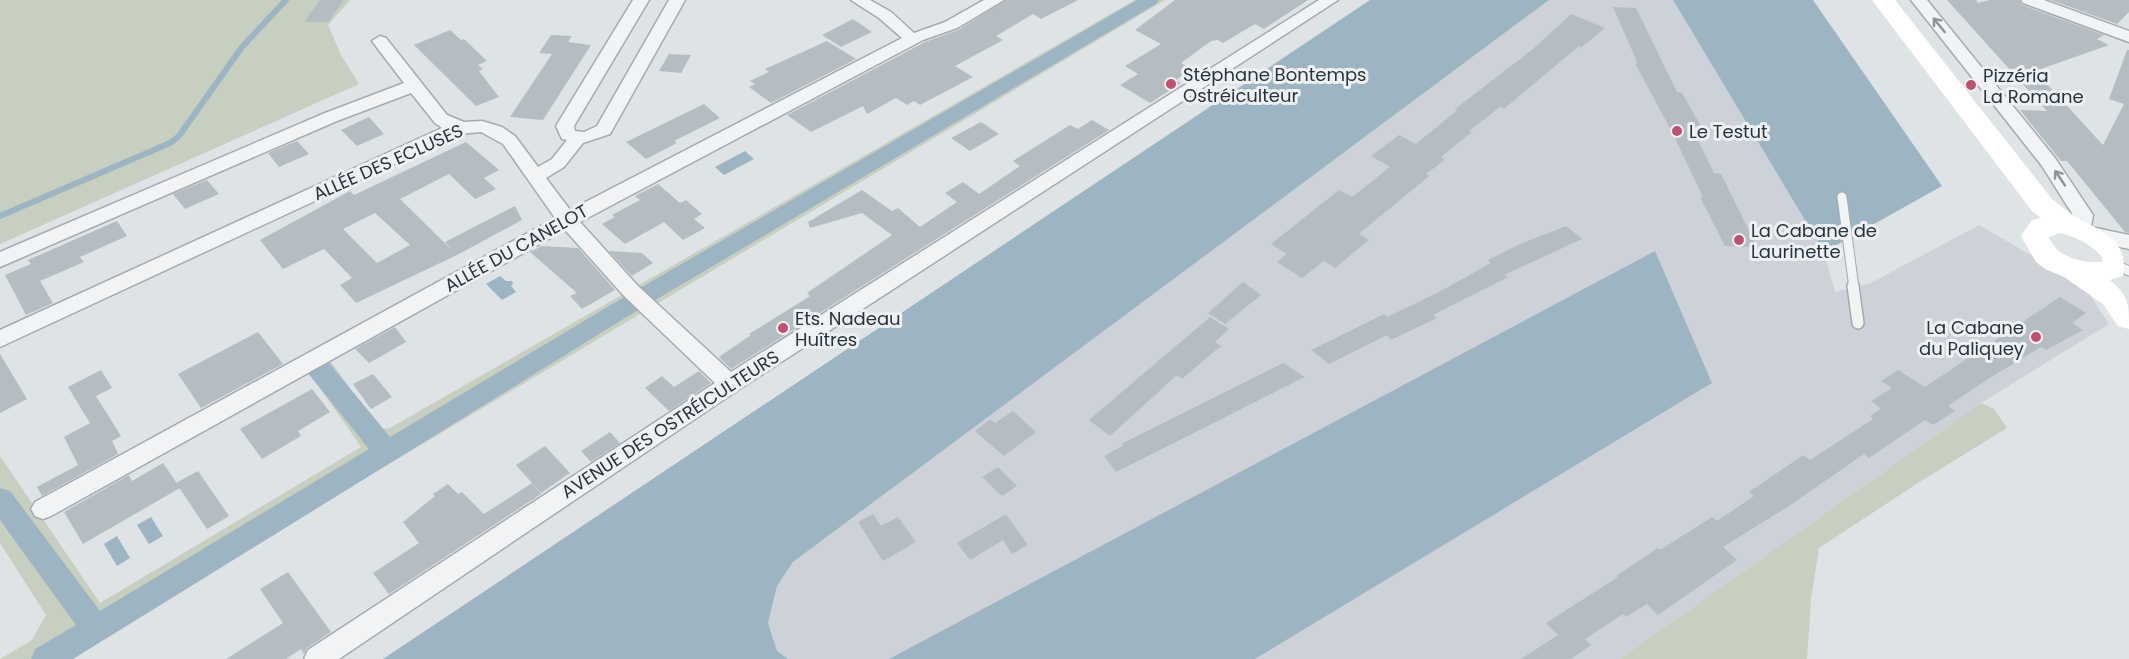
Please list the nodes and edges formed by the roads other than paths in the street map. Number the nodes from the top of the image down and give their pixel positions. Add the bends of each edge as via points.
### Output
1 (641, 0) edge
2 (677, 0) edge
3 (859, 0) edge
4 (996, 0) edge
5 (1330, 0) edge
6 (1883, 0) edge
7 (1919, 0) edge
8 (2029, 0) edge
9 (2129, 37) edge
10 (913, 40) junction
11 (380, 41) dead end
12 (413, 86) junction
13 (459, 126) junction
14 (578, 138) junction
15 (535, 177) junction
16 (1842, 197) dead end
17 (567, 220) junction
18 (2065, 224) junction
19 (0, 260) edge
20 (2121, 270) edge
21 (1858, 323) dead end
22 (0, 339) edge
23 (730, 384) junction
24 (43, 509) dead end
25 (317, 659) edge

1 - 14 street via 565,126 568,135
2 - 14 street via 604,130
3 - 10 street via 885,15
4 - 10 street, ALLÉE DU CANELOT
5 - 23 street, AVENUE DES OSTRÉICULTEURS
6 - 18 main road
18 -> 7 street via 2083,214 2049,162
8 - 9 street
10 - 17 street, ALLÉE DU CANELOT
11 - 12 street
12 - 13 street via 441,119
12 - 19 street via 331,117
13 - 15 street, ALLÉE DES ECLUSES via 482,126 500,132
13 - 22 street, ALLÉE DES ECLUSES
14 - 15 street via 558,162
15 - 17 street, ALLÉE DES ECLUSES
16 - 21 lane
17 - 23 street, ALLÉE DES ECLUSES via 631,291
17 - 24 street, ALLÉE DU CANELOT
18 - 20 main road
18 - 20 main road via 2037,230 2035,236 2041,249 2073,269
23 - 25 street, AVENUE DES OSTRÉICULTEURS

